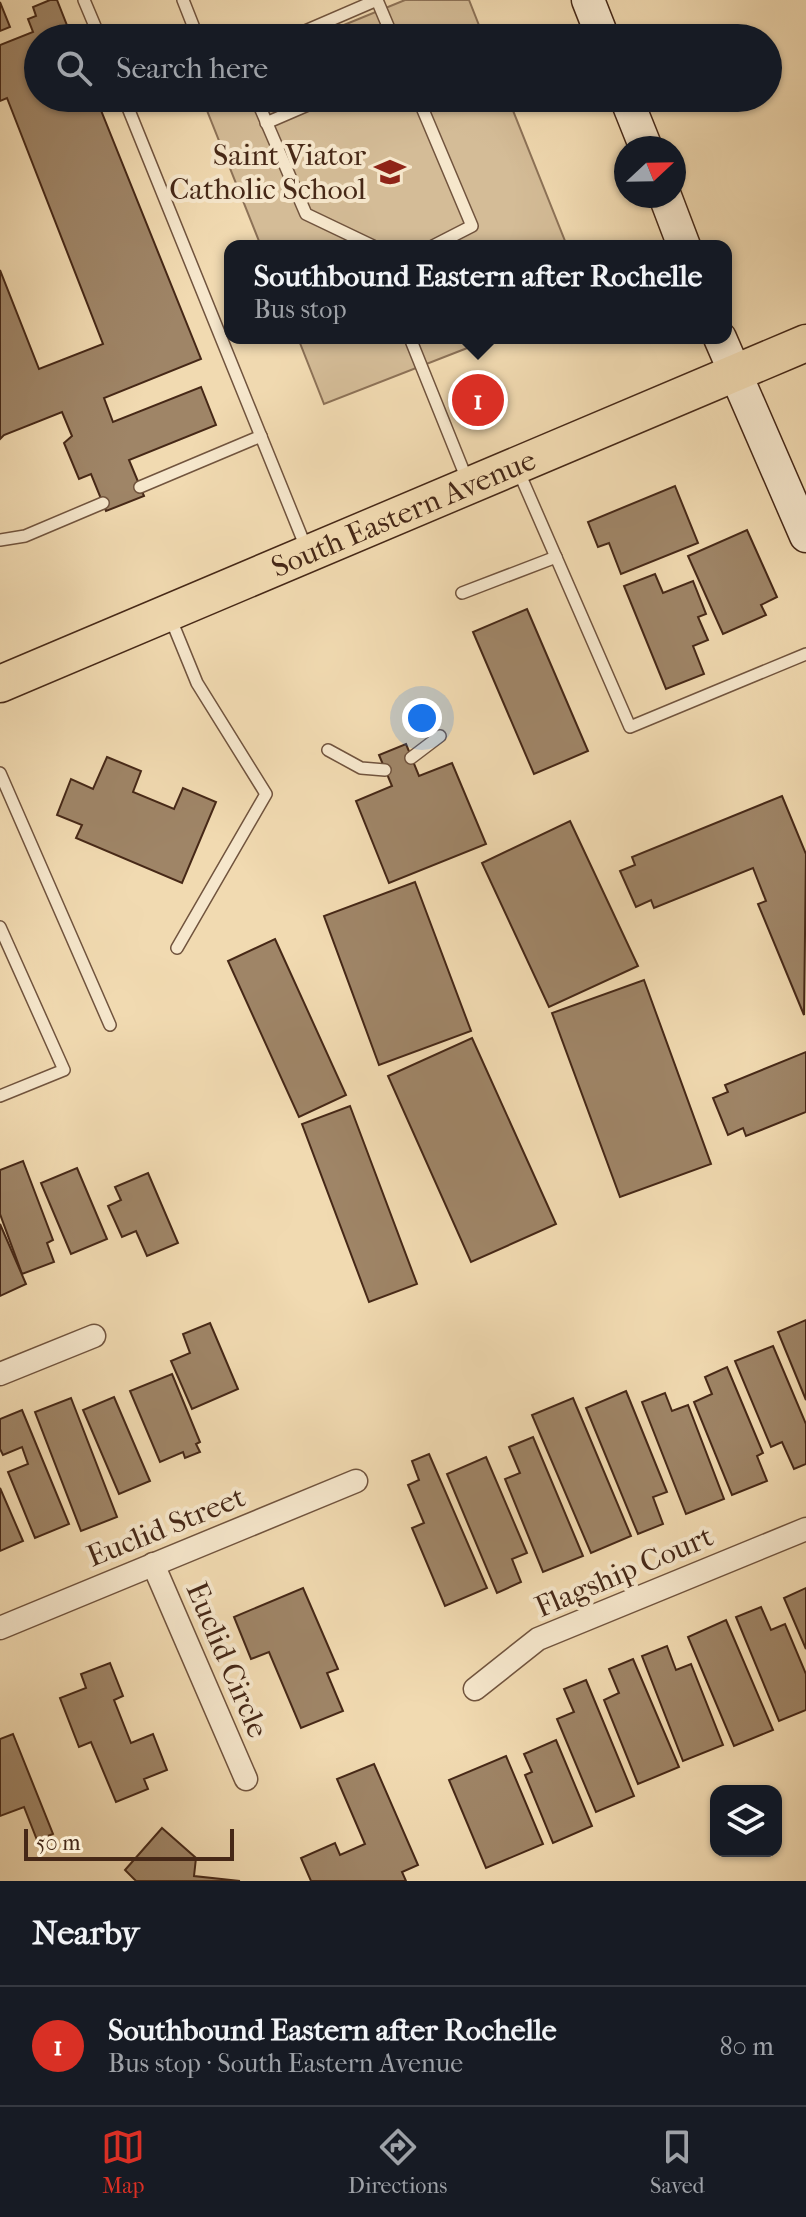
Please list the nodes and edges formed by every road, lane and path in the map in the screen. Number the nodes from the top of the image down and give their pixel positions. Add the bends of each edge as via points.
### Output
1 (84, 0) edge
2 (183, 0) edge
3 (377, 0) edge
4 (588, 0) edge
5 (94, 24) edge
6 (192, 24) edge
7 (321, 24) edge
8 (387, 24) edge
9 (597, 24) edge
10 (130, 112) edge
11 (262, 112) edge
12 (292, 112) edge
13 (424, 112) edge
14 (632, 112) edge
15 (266, 123) junction
16 (641, 136) edge
17 (670, 208) edge
18 (360, 240) edge
19 (445, 240) edge
20 (682, 240) edge
21 (806, 343) edge
22 (412, 344) edge
23 (722, 344) edge
24 (734, 373) junction
25 (261, 436) junction
26 (516, 465) junction
27 (469, 485) junction
28 (140, 487) dead end
29 (103, 503) dead end
30 (806, 536) edge
31 (0, 540) edge
32 (308, 553) junction
33 (556, 557) junction
34 (462, 593) dead end
35 (169, 612) junction
36 (806, 654) edge
37 (1, 682) edge
38 (440, 736) dead end
39 (328, 750) dead end
40 (411, 758) dead end
41 (385, 770) dead end
42 (0, 773) edge
43 (0, 927) edge
44 (177, 948) dead end
45 (110, 1025) dead end
46 (0, 1096) edge
47 (94, 1336) dead end
48 (0, 1374) edge
49 (356, 1481) dead end
50 (806, 1529) edge
51 (153, 1564) junction
52 (0, 1628) edge
53 (475, 1689) dead end
54 (246, 1779) dead end

1 - 5 lane
2 - 6 lane
3 - 7 lane
3 - 8 lane
4 - 9 street
10 - 25 lane
11 - 15 lane
12 - 15 lane
13 - 19 lane via 472,226
14 - 16 street
15 - 18 lane via 306,214
17 - 20 street
21 - 24 main road, South Eastern Avenue
22 - 27 lane
23 - 24 street
24 - 26 main road, South Eastern Avenue
24 - 30 street
25 - 28 lane
25 - 32 lane
26 - 27 main road, South Eastern Avenue
26 - 33 lane
27 - 32 main road, South Eastern Avenue
29 - 31 lane via 25,536
32 - 35 main road, South Eastern Avenue
33 - 34 lane
33 - 36 lane via 630,727
35 - 37 main road, South Eastern Avenue
35 - 44 lane via 197,683 266,794
38 - 40 lane
39 - 41 lane via 361,768
42 - 45 lane
43 - 46 lane via 64,1070
47 - 48 street
49 - 51 street, Euclid Street
50 - 53 street, Flagship Court via 538,1639
51 - 52 street, Euclid Street
51 - 54 street, Euclid Circle

